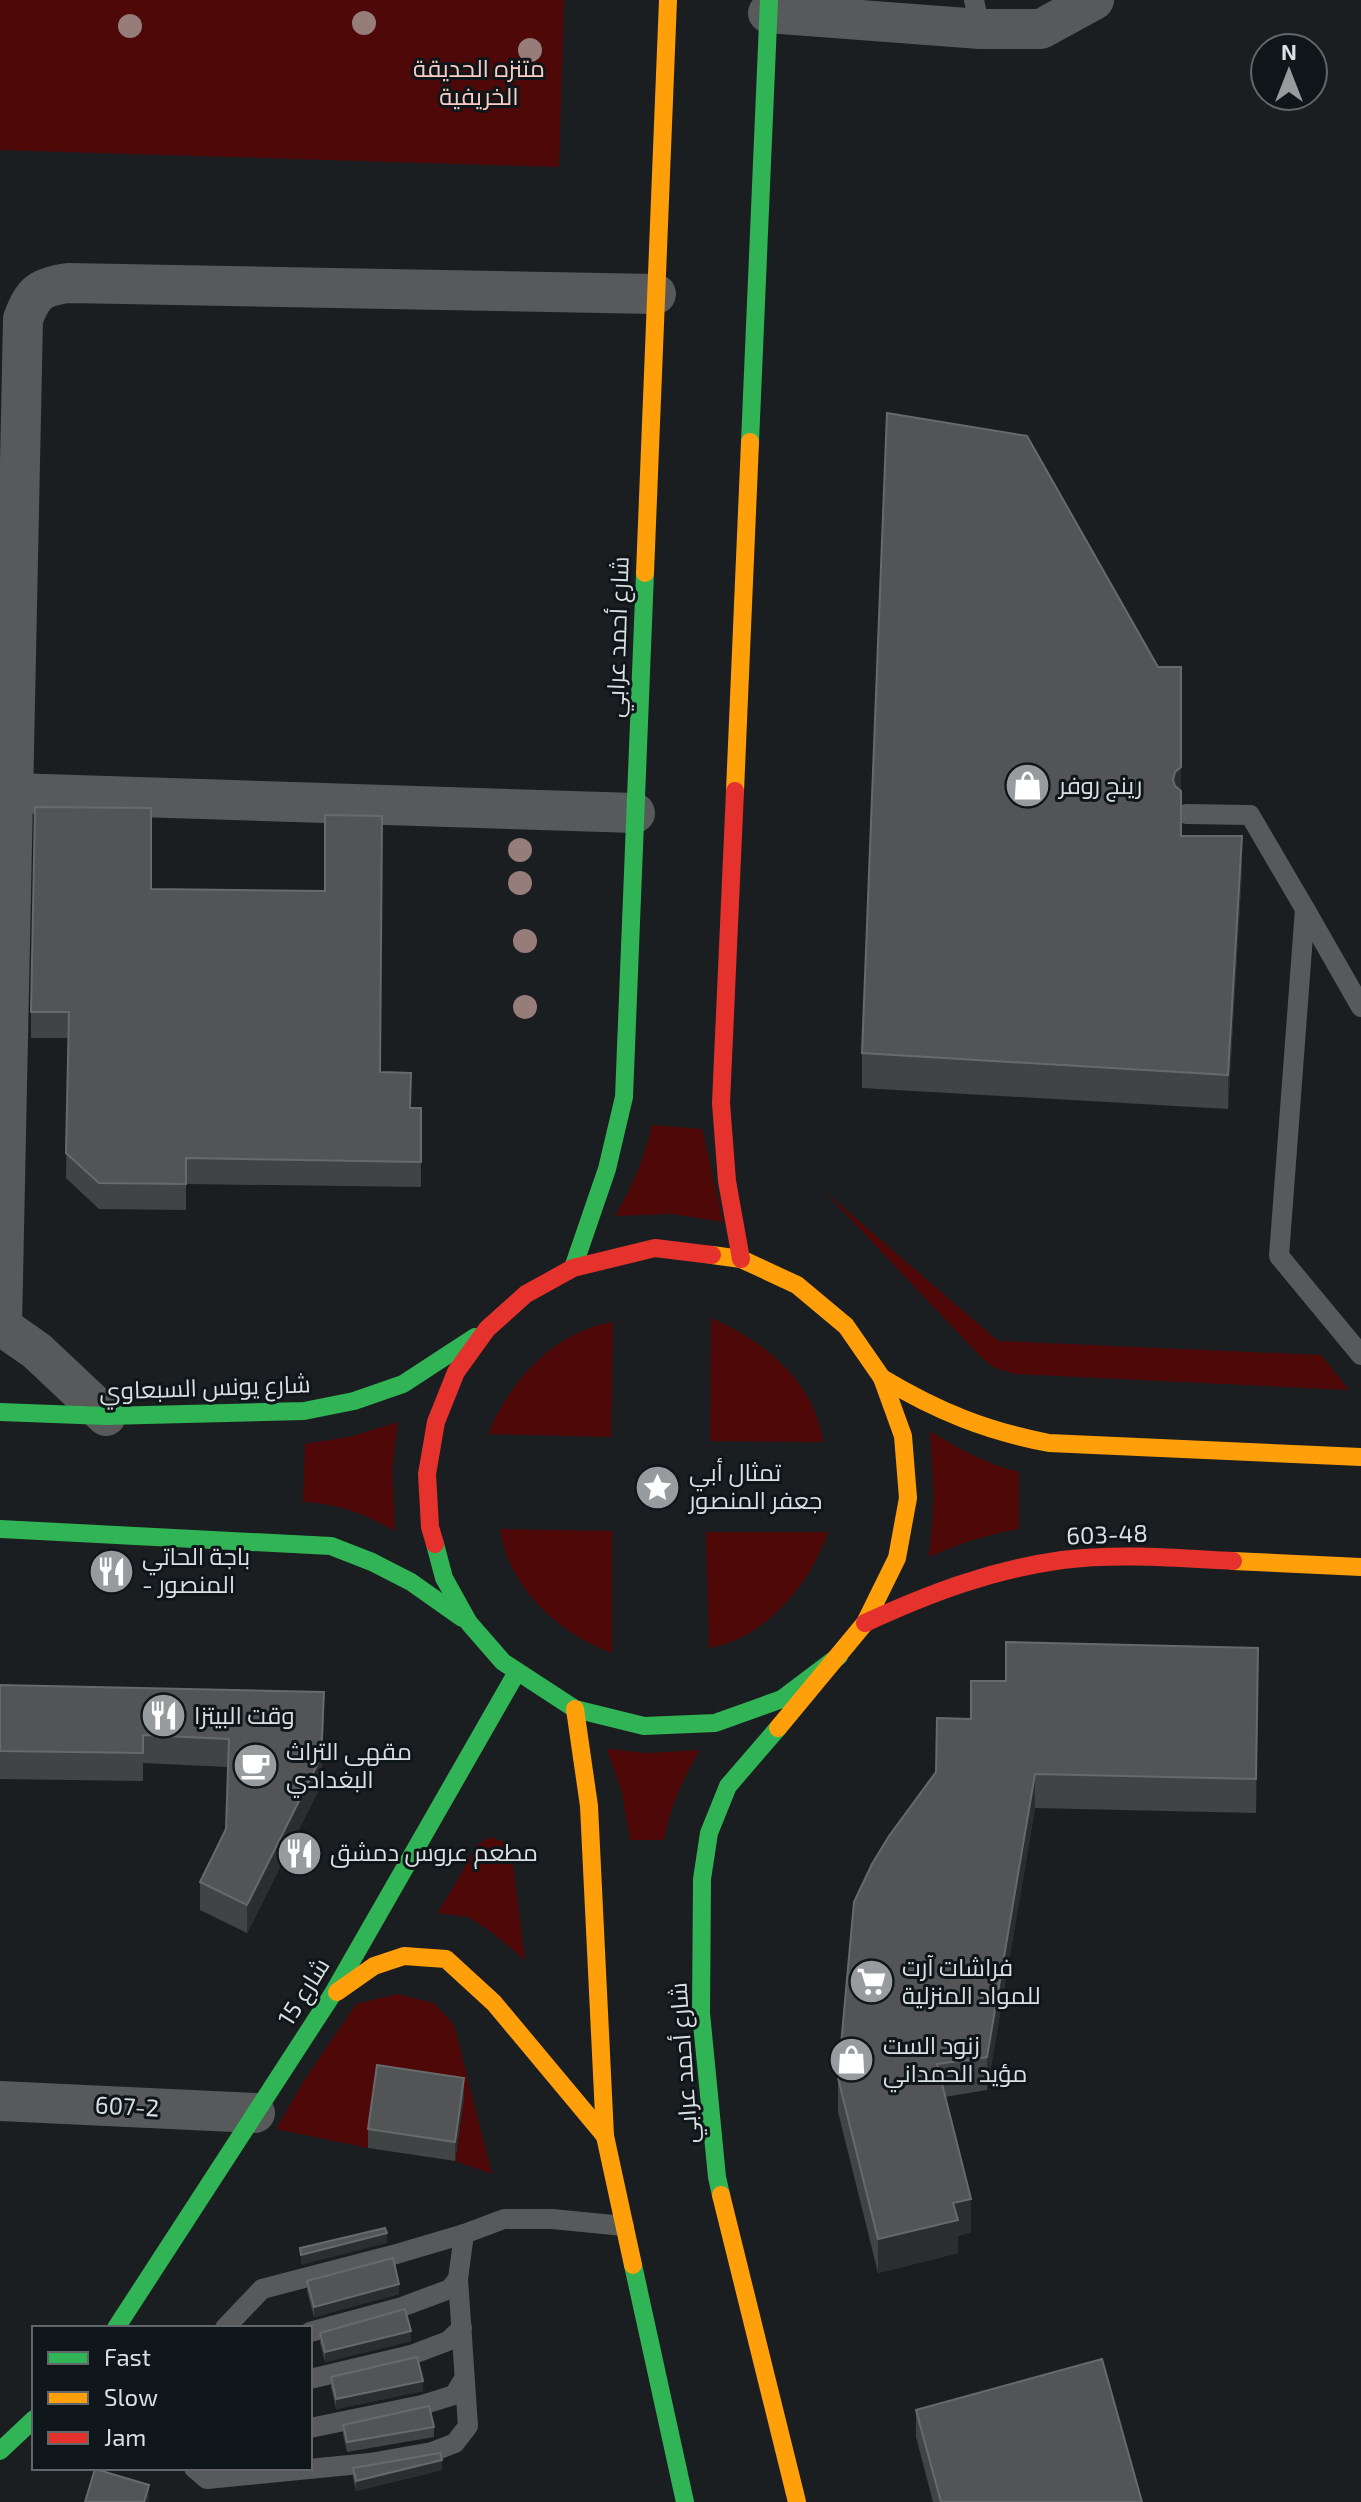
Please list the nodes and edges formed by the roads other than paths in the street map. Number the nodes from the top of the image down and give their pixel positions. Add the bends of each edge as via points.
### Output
1 (668, 0) edge
2 (1094, 0) edge
3 (768, 6) edge
4 (977, 15) edge
5 (656, 294) junction
6 (13, 793) junction
7 (635, 813) junction
8 (1186, 814) dead end
9 (1305, 909) junction
10 (1361, 1007) edge
11 (741, 1259) junction
12 (573, 1268) junction
13 (1, 1325) edge
14 (487, 1329) junction
15 (1361, 1355) edge
16 (882, 1378) junction
17 (0, 1412) edge
18 (106, 1416) junction
19 (1361, 1457) edge
20 (0, 1529) edge
21 (1361, 1567) edge
22 (469, 1623) junction
23 (865, 1623) junction
24 (839, 1656) junction
25 (517, 1672) junction
26 (575, 1709) junction
27 (332, 1995) junction
28 (0, 2101) edge
29 (255, 2113) junction
30 (605, 2136) junction
31 (624, 2226) junction
32 (464, 2234) junction
33 (458, 2279) junction
34 (117, 2326) edge
35 (227, 2326) edge
36 (462, 2328) junction
37 (312, 2331) edge
38 (312, 2379) edge
39 (464, 2379) junction
40 (32, 2421) edge
41 (312, 2428) edge
42 (0, 2451) edge
43 (312, 2469) edge
44 (196, 2470) edge
45 (299, 2470) edge
46 (685, 2502) edge
47 (797, 2502) edge

1 - 5 main road, شارع أحمد عرابي
2 - 4 street via 1041,29
3 - 4 street
3 - 11 main road via 721,1103
5 - 6 street via 68,283 48,286 32,298 23,319
5 - 7 main road, شارع أحمد عرابي
6 - 7 street
6 - 13 street
7 - 12 main road, شارع أحمد عرابي via 624,1097 607,1169
8 - 9 lane via 1250,815
9 - 10 lane
9 - 15 lane via 1279,1256
11 - 12 main road via 655,1248
11 - 16 main road via 797,1285 846,1326
12 - 14 main road via 526,1294
13 - 18 street
14 - 18 main road, شارع يونس السبعاوي via 403,1384 354,1401 304,1411
14 - 22 main road via 456,1372 436,1422 427,1474 430,1527 444,1578
16 - 19 main road via 961,1422 1049,1443
16 - 23 main road via 903,1436 908,1498 897,1558
17 - 18 main road, شارع يونس السبعاوي
20 - 22 main road via 331,1546 411,1582
21 - 23 main road, 603-48 via 1133,1556 1063,1560 995,1573 928,1594
22 - 25 main road
23 - 24 main road
24 - 26 main road via 782,1699 715,1723 644,1726
24 - 47 main road, شارع أحمد عرابي via 728,1786 709,1833 702,1879 701,2013 717,2177
25 - 26 main road
25 - 27 main road, شارع 15
26 - 30 main road via 589,1806
27 - 29 main road, شارع 15
27 - 30 main road via 374,1966 404,1956 446,1959 494,2003
28 - 29 street, 607-2
29 - 34 main road, شارع 15
30 - 31 main road
31 - 32 lane via 504,2219
31 - 46 main road
32 - 33 lane
32 - 35 lane via 262,2289
33 - 36 lane
33 - 37 lane via 450,2289 399,2308
36 - 38 lane via 448,2341 411,2355
36 - 39 lane
39 - 41 lane via 454,2395
39 - 43 lane via 468,2426 455,2443 432,2452
40 - 42 main road
44 - 45 lane via 207,2479

